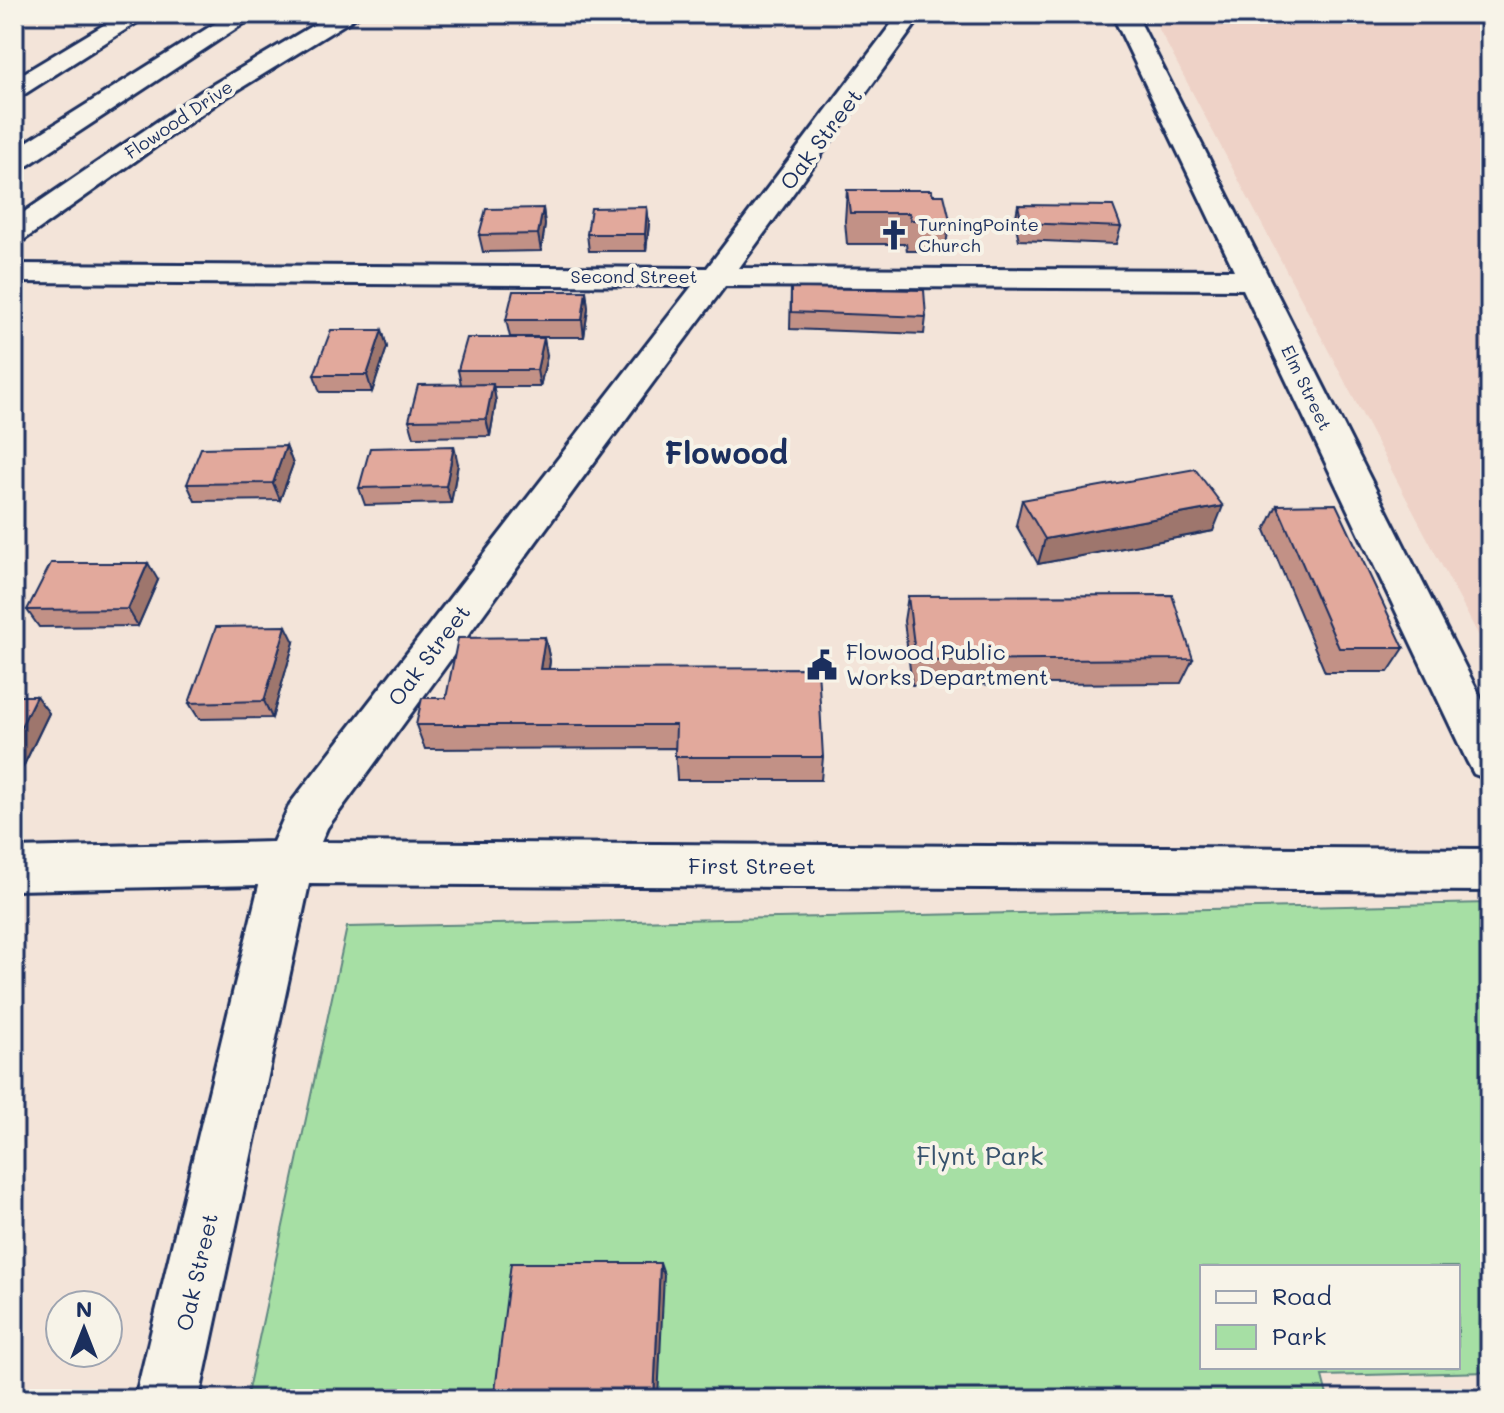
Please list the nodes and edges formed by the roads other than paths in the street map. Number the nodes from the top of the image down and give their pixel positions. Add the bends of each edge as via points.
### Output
1 (138, 14) edge
2 (246, 14) edge
3 (349, 14) edge
4 (911, 14) edge
5 (1124, 14) edge
6 (14, 90) edge
7 (14, 162) edge
8 (14, 233) edge
9 (14, 273) edge
10 (714, 277) junction
11 (1255, 280) junction
12 (1490, 761) edge
13 (289, 863) junction
14 (14, 869) edge
15 (1490, 870) edge
16 (167, 1399) edge

1 - 6 street
2 - 7 street
3 - 8 street, Flowood Drive via 211,96
4 - 10 street, Oak Street
5 - 11 street, Elm Street
9 - 10 street, Second Street
10 - 11 street, Second Street
10 - 13 street, Oak Street via 307,818
11 - 12 street, Elm Street
13 - 14 street, First Street
13 - 15 street, First Street
13 - 16 street, Oak Street

